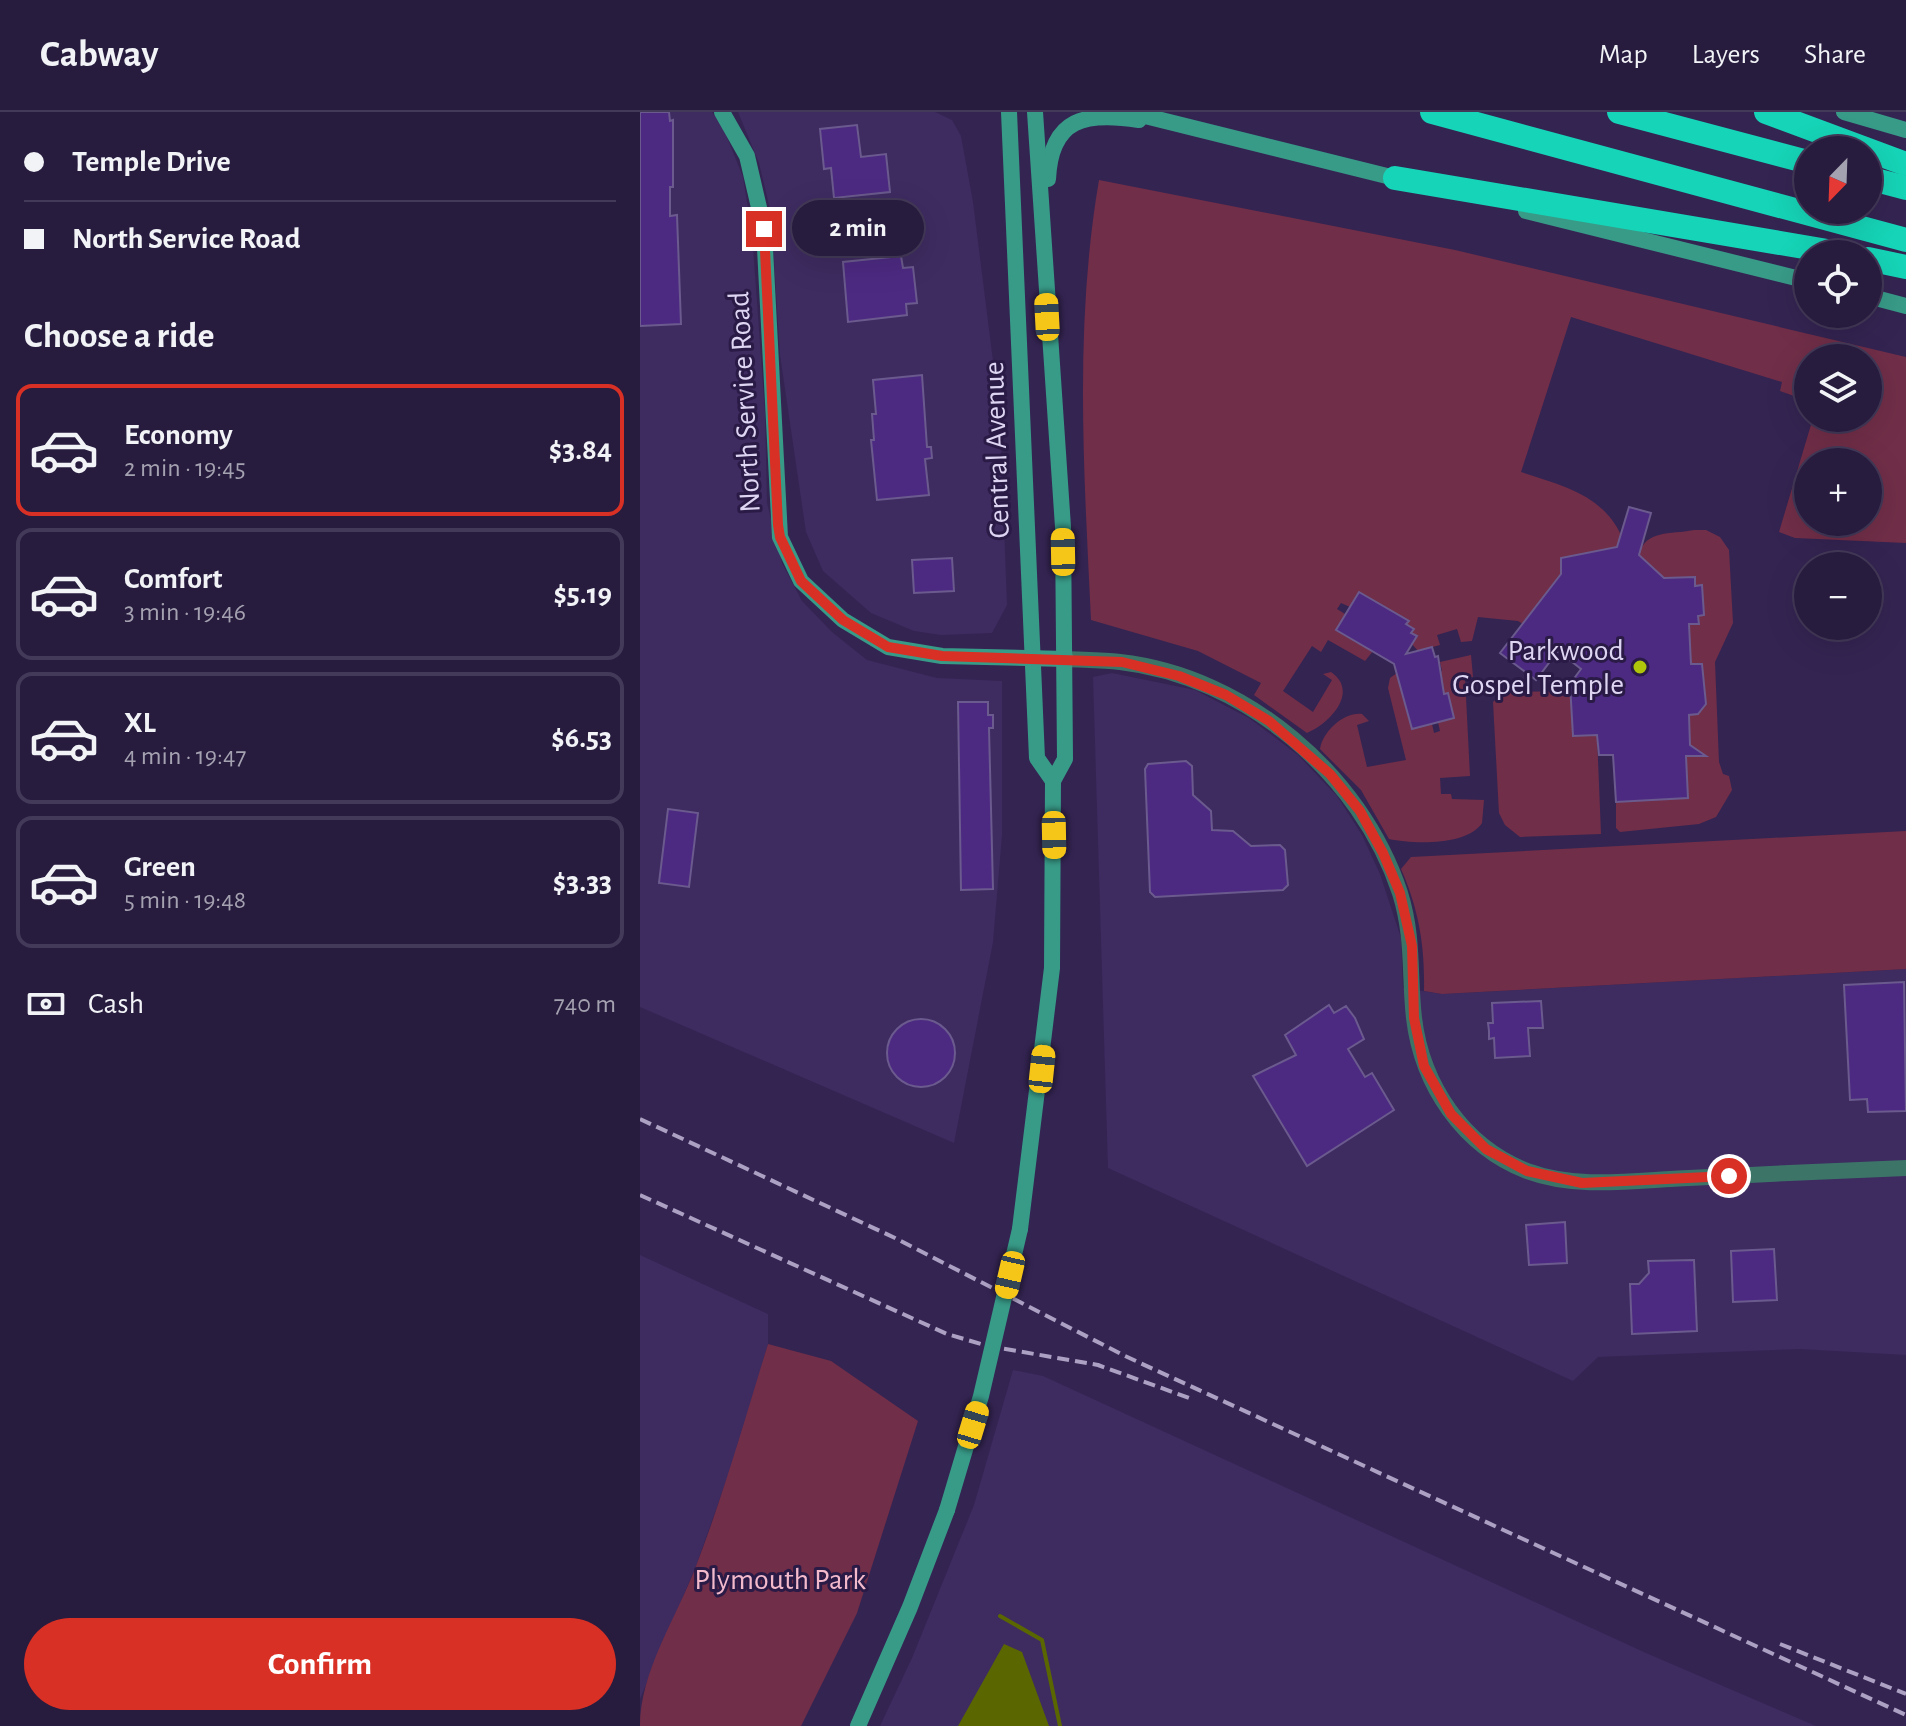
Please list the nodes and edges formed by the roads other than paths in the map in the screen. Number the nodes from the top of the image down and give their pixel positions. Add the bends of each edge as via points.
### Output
1 (722, 112) edge
2 (1009, 112) edge
3 (1035, 112) edge
4 (1129, 112) edge
5 (1432, 112) edge
6 (1619, 112) edge
7 (1766, 112) edge
8 (1844, 112) edge
9 (1162, 120) junction
10 (1906, 130) edge
11 (1794, 158) edge
12 (1906, 164) edge
13 (1395, 178) junction
14 (1882, 182) edge
15 (1906, 188) edge
16 (1041, 210) junction
17 (1906, 240) edge
18 (1794, 245) edge
19 (1882, 262) edge
20 (1906, 267) edge
21 (1794, 278) edge
22 (1882, 300) edge
23 (1906, 306) edge
24 (1066, 659) junction
25 (1032, 660) junction
26 (1053, 781) junction
27 (1906, 1168) edge
28 (858, 1726) edge

1 - 25 street, North Service Road via 747,156 764,229 778,525 801,581 843,620 888,647 942,656
2 - 25 street, Central Avenue
3 - 16 street, Central Avenue
4 - 9 street
5 - 17 highway
6 - 11 highway
7 - 12 highway
8 - 10 street
9 - 13 street
9 - 16 street via 1087,116 1064,128 1049,161 1048,201
13 - 18 highway
13 - 21 street
14 - 15 highway
16 - 24 street, Central Avenue via 1063,527
19 - 20 highway
22 - 23 street
24 - 25 street, North Service Road
24 - 26 street, Central Avenue via 1065,759
24 - 27 street via 1122,662 1226,695 1269,721 1330,774 1360,811 1400,893 1412,946 1414,1018 1424,1066 1451,1114 1486,1149 1527,1171 1582,1183
25 - 26 street, Central Avenue via 1037,758
26 - 28 street, Central Avenue, bridge via 1052,968 1020,1229 981,1396 947,1510

